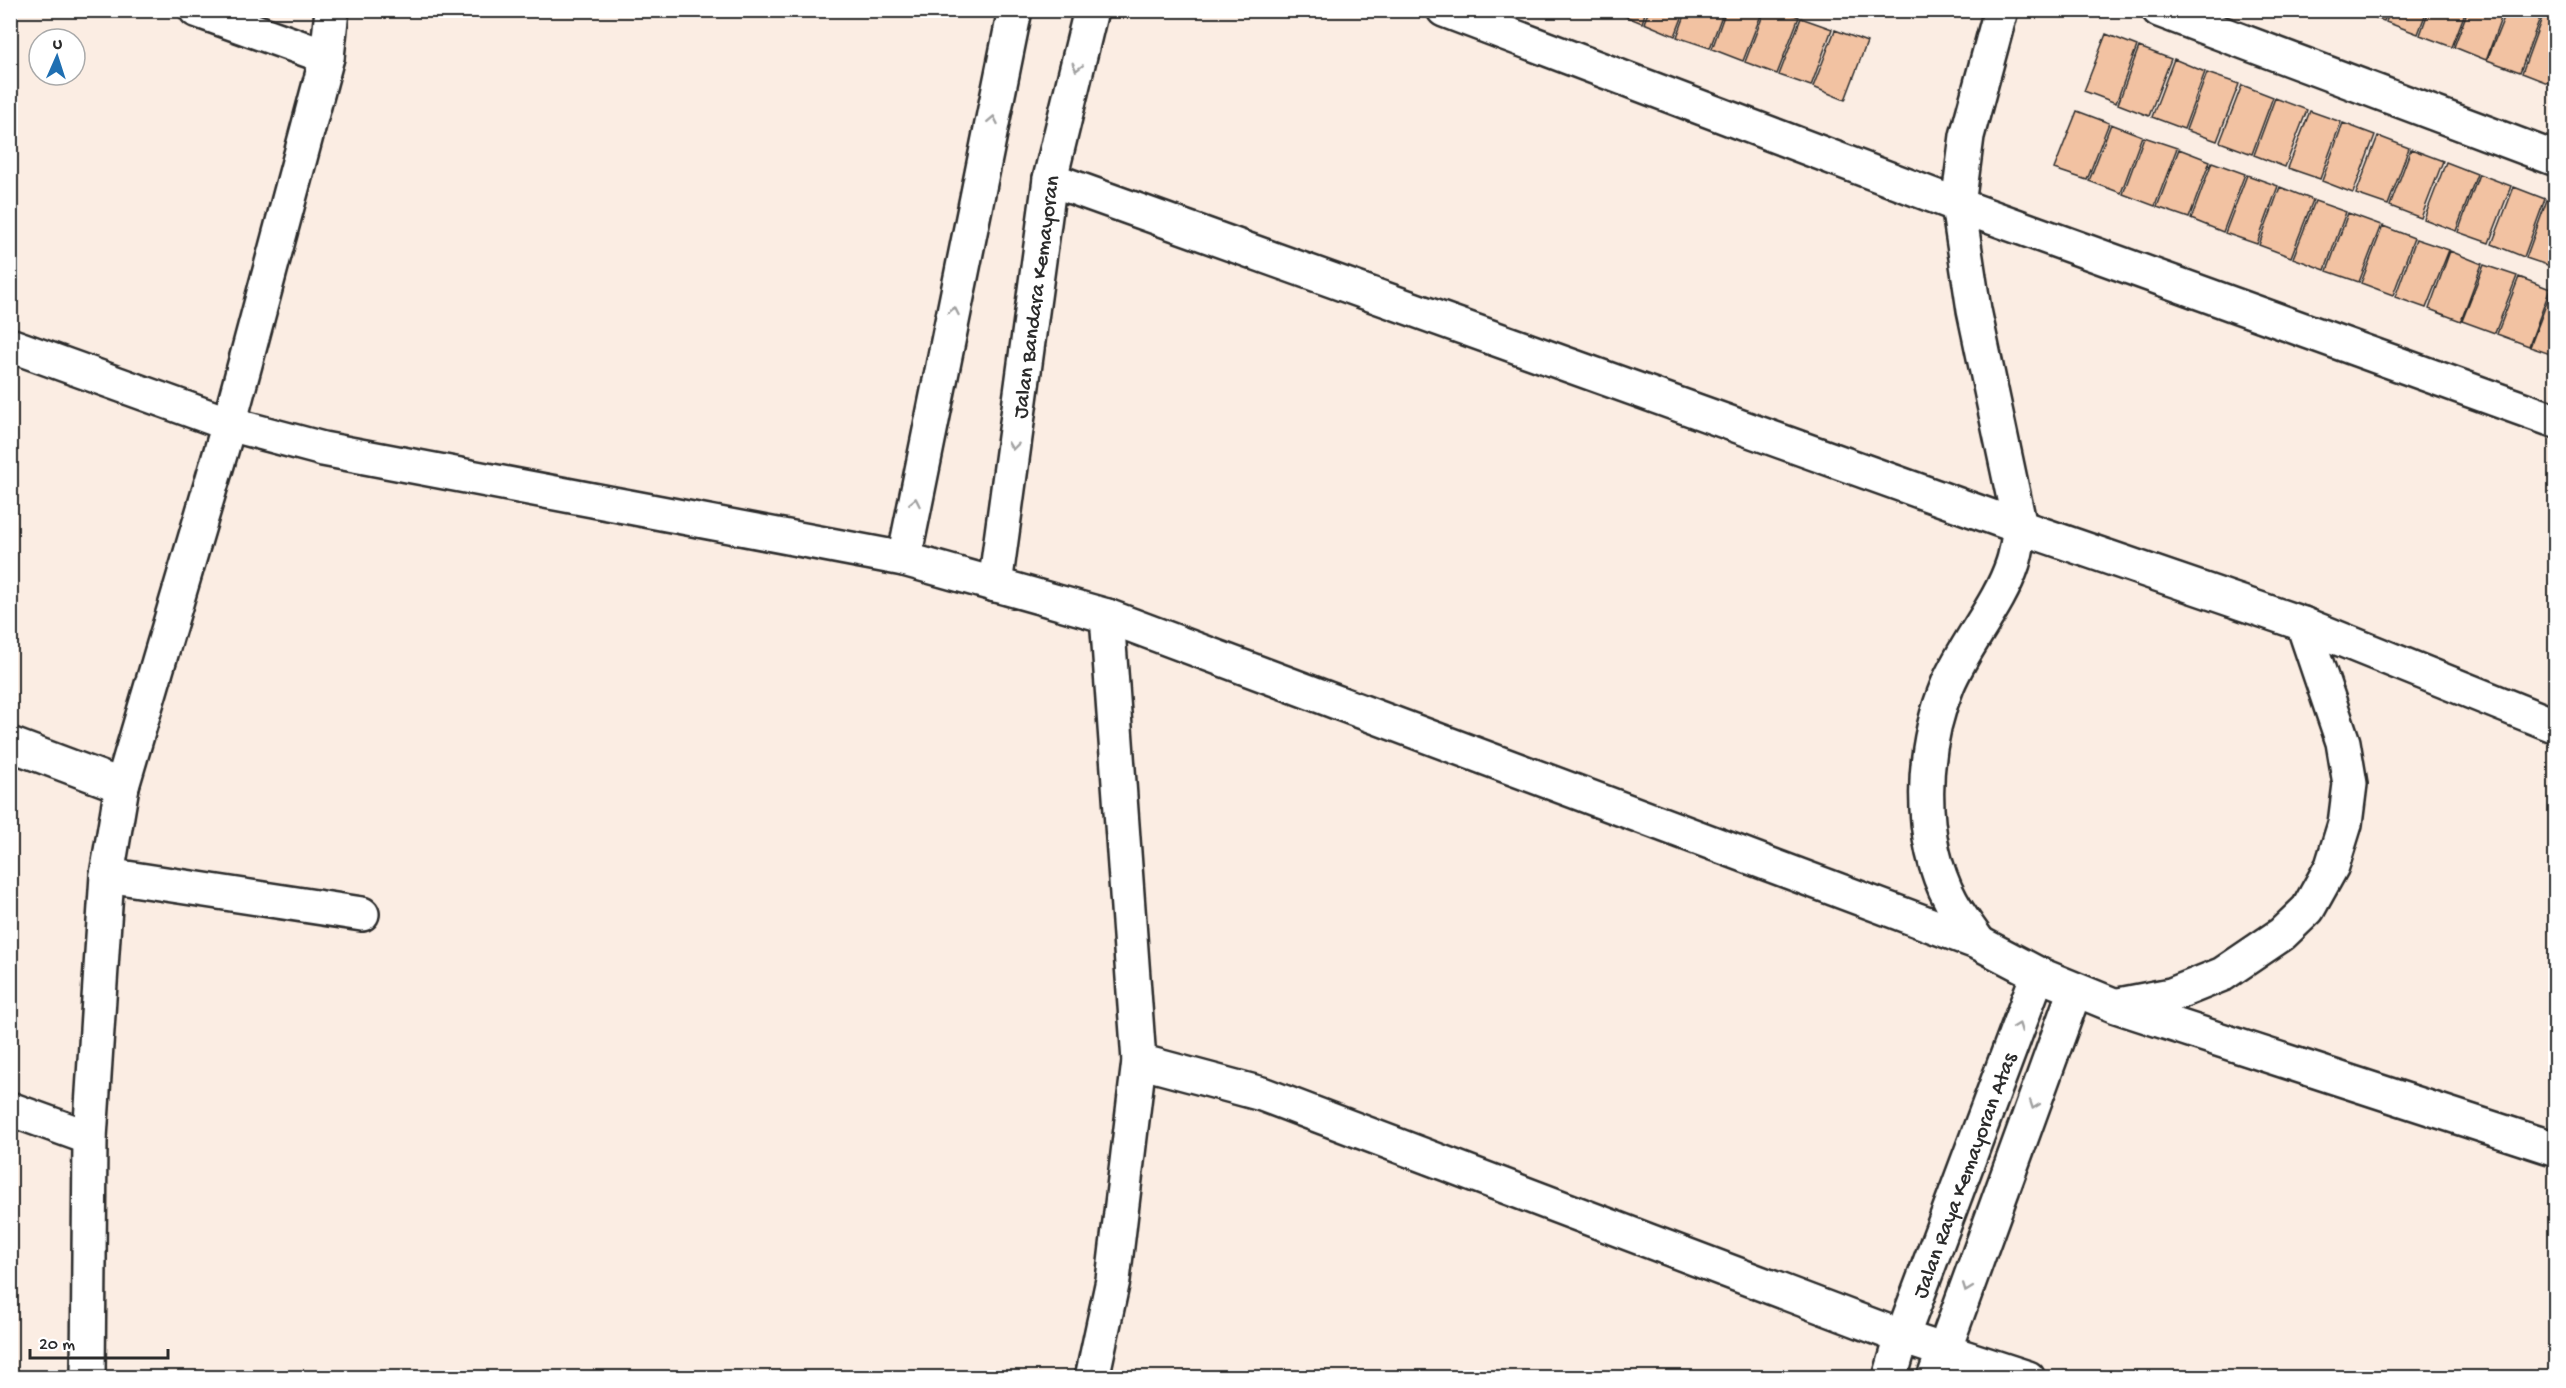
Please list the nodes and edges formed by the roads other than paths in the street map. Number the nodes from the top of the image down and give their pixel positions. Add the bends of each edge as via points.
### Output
1 (196, 10) edge
2 (332, 10) edge
3 (1015, 10) edge
4 (1091, 10) edge
5 (1444, 10) edge
6 (2001, 10) edge
7 (2159, 10) edge
8 (327, 57) junction
9 (2556, 159) edge
10 (1050, 179) junction
11 (1958, 205) junction
12 (10, 345) edge
13 (2556, 421) edge
14 (229, 424) junction
15 (2020, 527) junction
16 (904, 559) junction
17 (995, 585) junction
18 (1107, 616) junction
19 (2302, 624) junction
20 (2556, 726) edge
21 (10, 744) edge
22 (122, 786) junction
23 (107, 875) junction
24 (362, 914) dead end
25 (1979, 943) junction
26 (2038, 974) junction
27 (2075, 990) junction
28 (2116, 1006) junction
29 (1138, 1061) junction
30 (10, 1109) edge
31 (90, 1138) junction
32 (2556, 1149) edge
33 (1902, 1337) junction
34 (1939, 1364) edge
35 (88, 1377) edge
36 (1092, 1377) edge
37 (1890, 1377) edge
38 (2028, 1377) edge

1 - 8 street
2 - 8 street
16 -> 3 street
4 -> 10 street, Jalan Bandara Kemayoran
5 - 11 street
6 - 11 street via 1967,136
7 - 9 street
8 - 14 street
10 - 15 street
10 -> 17 street, Jalan Bandara Kemayoran
11 - 13 street
11 - 15 street via 1974,310
12 - 14 street
14 - 16 street via 323,449
14 - 22 street
15 - 19 street
15 - 25 street via 2003,586 1948,683 1927,767 1926,812 1936,859 1951,900
16 - 17 street
17 - 18 street
18 - 25 street
18 - 29 street
19 - 20 street
19 - 28 street via 2343,742 2350,784 2345,824 2332,866 2308,909 2282,934 2223,974 2171,995
21 - 22 street
22 - 23 street
23 - 24 street
23 - 31 street
25 - 26 street
26 - 27 street
33 -> 26 street, Jalan Raya Kemayoran Atas
27 - 28 street
27 -> 34 street, Jalan Raya Kemayoran Atas
28 - 32 street
29 - 33 street via 1263,1094
29 - 36 street via 1113,1280
30 - 31 street
31 - 35 street
33 - 34 street
33 - 37 street, Jalan Raya Kemayoran Atas
34 - 38 street

